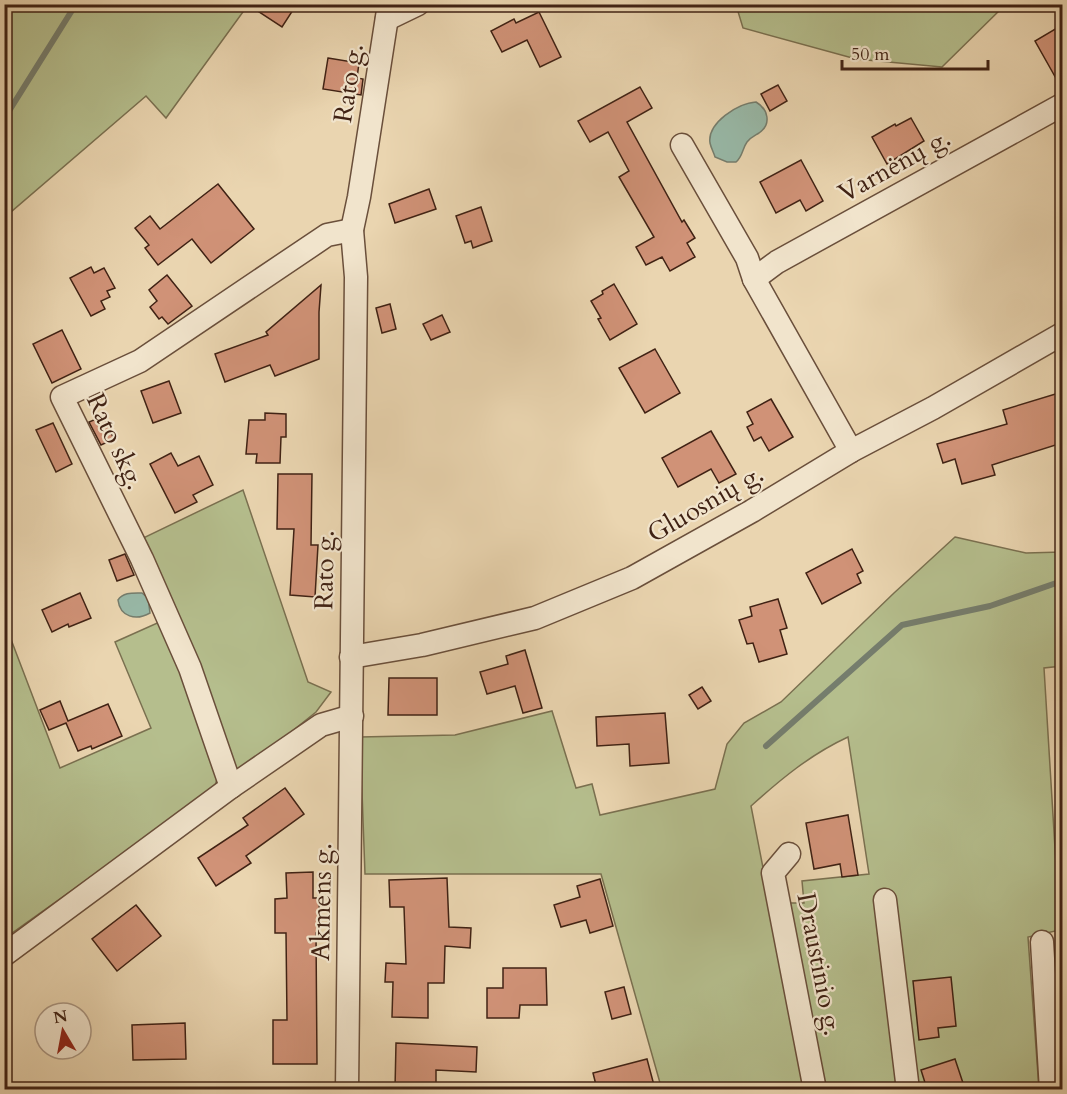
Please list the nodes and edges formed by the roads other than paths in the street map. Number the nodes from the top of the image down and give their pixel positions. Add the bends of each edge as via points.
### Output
1 (418, 4) edge
2 (388, 12) edge
3 (1062, 105) edge
4 (682, 145) dead end
5 (352, 230) junction
6 (754, 279) junction
7 (1062, 334) edge
8 (850, 451) junction
9 (351, 657) junction
10 (352, 716) junction
11 (231, 787) junction
12 (789, 854) dead end
13 (885, 900) dead end
14 (1042, 942) dead end
15 (4, 955) edge
16 (347, 1089) edge
17 (815, 1089) edge
18 (908, 1089) edge
19 (1051, 1089) edge

1 - 2 street
2 - 5 street, Rato g.
3 - 6 street, Varnėnų g. via 777,262
4 - 6 street via 747,258
5 - 9 street, Rato g. via 356,277
5 - 11 street, Rato skg. via 327,235 140,361 62,397 142,559 190,668
6 - 8 street
7 - 8 street, Gluosnių g.
8 - 9 street, Gluosnių g. via 632,578 535,618
9 - 10 street, Rato g.
10 - 11 street via 321,725
10 - 16 street, Akmens g.
11 - 15 street
12 - 17 street, Draustinio g. via 773,873
13 - 18 street
14 - 19 street

